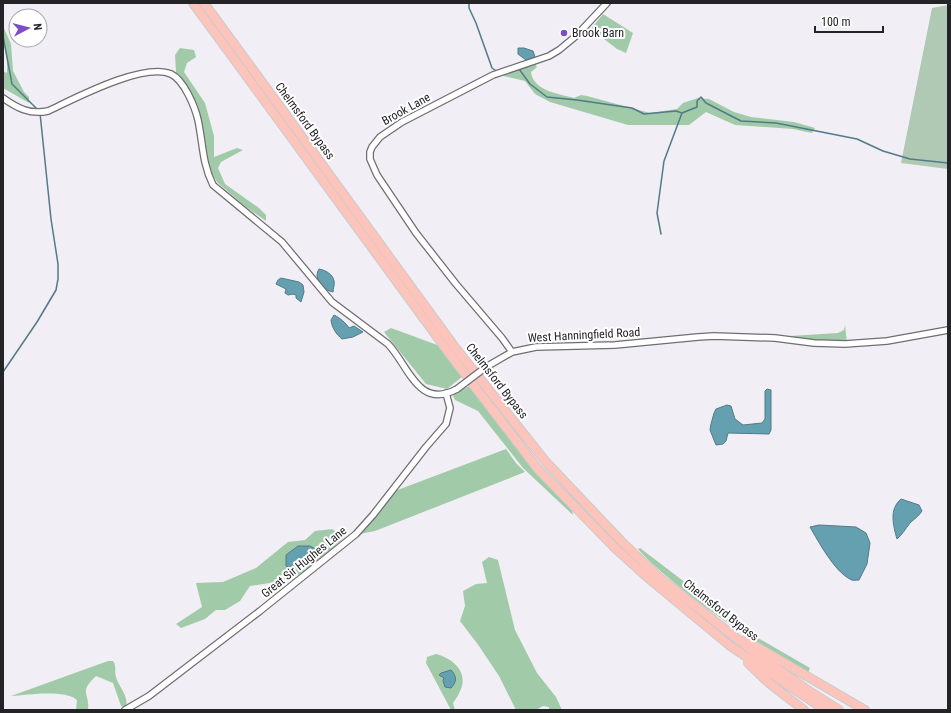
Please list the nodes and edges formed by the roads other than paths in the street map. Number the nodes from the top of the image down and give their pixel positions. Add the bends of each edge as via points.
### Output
1 (193, 3) edge
2 (204, 3) edge
3 (608, 3) edge
4 (3, 98) edge
5 (948, 330) edge
6 (512, 352) junction
7 (446, 393) junction
8 (724, 629) junction
9 (729, 645) junction
10 (125, 710) edge
11 (804, 710) edge
12 (825, 710) edge
13 (839, 710) edge
14 (865, 710) edge

1 - 9 highway, Chelmsford Bypass via 449,353 538,469 615,548
2 - 8 highway, Chelmsford Bypass via 454,346 546,462 620,541 661,579
3 - 6 street, Brook Lane via 558,50 494,75 402,122 380,137 370,152 370,159 377,174 416,233
4 - 7 street, West Hanningfield Road via 26,111 38,113 135,75 157,72 178,78 198,120 202,154 213,185 282,242 332,302 388,344 420,388 434,394
5 - 6 street, West Hanningfield Road via 887,341 845,344 775,338 698,337 615,345 536,347
6 - 7 street, West Hanningfield Road, bridge via 486,367 457,389
7 - 10 street, Great Sir Hughes Lane via 450,408 446,424 356,534 260,611 155,691
8 - 13 highway, Chelmsford Bypass
8 - 14 highway
9 - 11 highway via 769,683
9 - 12 highway, Chelmsford Bypass

